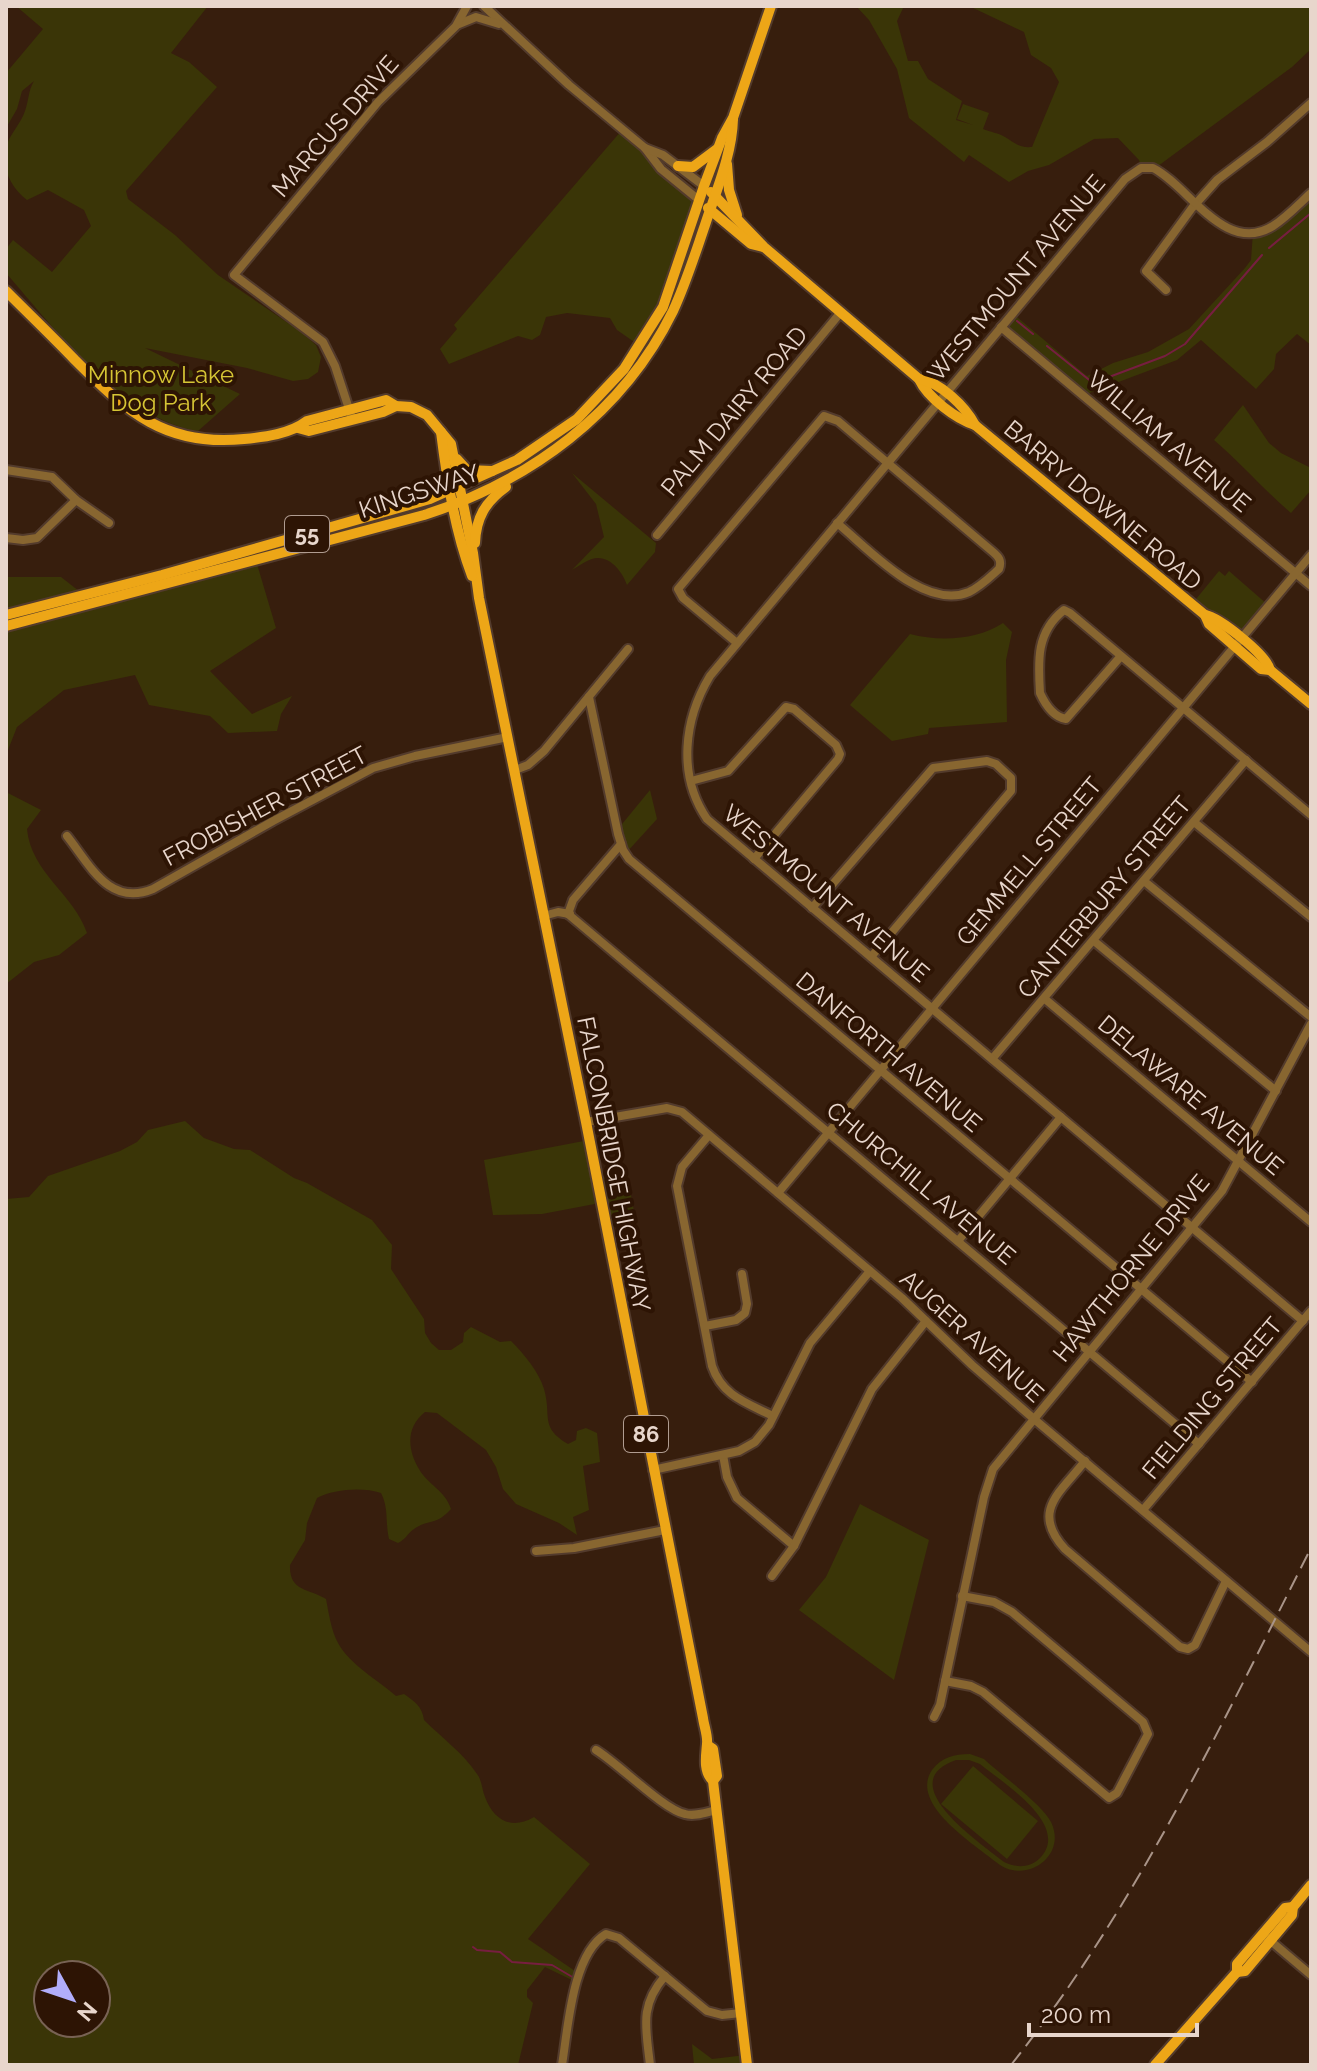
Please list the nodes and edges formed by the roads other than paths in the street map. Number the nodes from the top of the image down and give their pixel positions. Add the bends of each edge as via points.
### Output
1 (467, 6) edge
2 (484, 6) edge
3 (771, 6) edge
4 (456, 26) junction
5 (507, 27) junction
6 (1311, 103) edge
7 (733, 118) junction
8 (645, 148) junction
9 (718, 148) junction
10 (727, 159) junction
11 (678, 166) junction
12 (704, 186) junction
13 (1311, 193) edge
14 (714, 195) junction
15 (699, 200) junction
16 (1196, 203) junction
17 (710, 210) junction
18 (743, 223) junction
19 (764, 247) junction
20 (1166, 290) dead end
21 (6, 291) edge
22 (841, 312) junction
23 (1001, 327) junction
24 (942, 397) junction
25 (351, 414) junction
26 (441, 430) junction
27 (455, 458) junction
28 (887, 464) junction
29 (528, 468) junction
30 (6, 470) edge
31 (495, 472) junction
32 (455, 490) junction
33 (76, 500) junction
34 (457, 503) junction
35 (109, 523) dead end
36 (837, 523) junction
37 (657, 535) dead end
38 (6, 538) edge
39 (473, 553) junction
40 (1311, 555) edge
41 (1296, 573) junction
42 (1311, 586) edge
43 (478, 592) junction
44 (6, 615) edge
45 (6, 626) edge
46 (1237, 642) junction
47 (737, 643) junction
48 (628, 649) dead end
49 (1121, 656) junction
50 (589, 697) junction
51 (1311, 704) edge
52 (1183, 707) junction
53 (508, 737) junction
54 (1246, 760) junction
55 (515, 770) junction
56 (691, 781) junction
57 (1311, 815) edge
58 (1194, 822) junction
59 (67, 836) dead end
60 (621, 844) junction
61 (754, 859) junction
62 (1144, 881) junction
63 (812, 908) junction
64 (568, 914) junction
65 (543, 916) junction
66 (1311, 917) edge
67 (1094, 941) junction
68 (871, 957) junction
69 (1045, 999) junction
70 (932, 1009) junction
71 (1311, 1017) edge
72 (1311, 1024) edge
73 (992, 1059) junction
74 (880, 1071) junction
75 (1276, 1091) junction
76 (1061, 1117) junction
77 (586, 1122) junction
78 (829, 1132) junction
79 (709, 1135) junction
80 (1239, 1162) junction
81 (1009, 1179) junction
82 (778, 1193) junction
83 (1311, 1222) edge
84 (1193, 1227) junction
85 (958, 1241) junction
86 (870, 1271) junction
87 (742, 1274) dead end
88 (1141, 1288) junction
89 (1311, 1311) edge
90 (926, 1321) junction
91 (1303, 1321) junction
92 (705, 1326) junction
93 (1089, 1351) junction
94 (1252, 1382) junction
95 (773, 1416) junction
96 (1034, 1419) junction
97 (1199, 1444) junction
98 (723, 1455) junction
99 (1085, 1461) junction
100 (653, 1470) junction
101 (1143, 1510) junction
102 (665, 1530) junction
103 (794, 1546) junction
104 (536, 1551) dead end
105 (772, 1576) dead end
106 (1226, 1581) junction
107 (962, 1596) junction
108 (1311, 1652) edge
109 (945, 1681) junction
110 (934, 1717) dead end
111 (596, 1750) dead end
112 (717, 1810) junction
113 (1311, 1885) edge
114 (1267, 1937) junction
115 (1311, 1975) edge
116 (665, 1976) junction
117 (741, 2013) junction
118 (562, 2065) edge
119 (650, 2065) edge
120 (747, 2065) edge
121 (1155, 2065) edge

1 - 4 street, MARCUS DRIVE
2 - 5 street, BARRY DOWNE ROAD
3 - 7 main road, KINGSWAY / 55
4 - 5 street via 476,17
4 - 25 street, MARCUS DRIVE via 378,102 234,275 323,342
5 - 8 street, BARRY DOWNE ROAD
6 - 16 street
7 - 9 main road, KINGSWAY / 55
7 - 10 main road, KINGSWAY / 55
8 - 11 street, BARRY DOWNE ROAD
8 - 15 street, BARRY DOWNE ROAD via 661,169
9 - 11 main road via 698,164
9 - 12 main road, KINGSWAY / 55
10 - 14 main road, KINGSWAY / 55
10 - 18 main road via 730,195
11 - 12 street, BARRY DOWNE ROAD
12 - 14 main road, BARRY DOWNE ROAD
12 - 15 main road, KINGSWAY / 55
13 - 16 street, WESTMOUNT AVENUE via 1276,223 1253,232 1227,228
14 - 17 main road, KINGSWAY / 55
14 - 18 main road, BARRY DOWNE ROAD
15 - 17 main road, BARRY DOWNE ROAD
15 - 31 main road, KINGSWAY / 55 via 663,307 624,369 577,419
16 - 20 street via 1147,268
16 - 23 street, WESTMOUNT AVENUE via 1158,171 1135,171
17 - 19 main road, BARRY DOWNE ROAD via 751,244
17 - 29 main road, KINGSWAY / 55 via 675,305 640,366 578,433
18 - 19 main road, BARRY DOWNE ROAD
19 - 22 main road, BARRY DOWNE ROAD
21 - 25 main road via 110,395 162,430 210,441 263,437 307,421
22 - 24 main road, BARRY DOWNE ROAD via 923,388
22 - 37 street, PALM DAIRY ROAD
23 - 24 street, WESTMOUNT AVENUE
23 - 41 street, WILLIAM AVENUE
24 - 28 street, WESTMOUNT AVENUE
24 - 46 main road, BARRY DOWNE ROAD via 969,413 975,425 1205,615 1215,617
25 - 26 main road via 396,406 419,411
26 - 27 main road
26 - 32 main road
27 - 31 main road via 467,470
27 - 32 main road
28 - 36 street, WESTMOUNT AVENUE
28 - 36 street via 993,552 999,569 972,591 935,595 903,577
28 - 47 street via 838,421 819,419 681,583 679,594
29 - 34 main road, KINGSWAY / 55
29 - 39 main road via 483,510
30 - 33 street via 46,474
31 - 32 main road, KINGSWAY / 55
32 - 34 main road, FALCONBRIDGE HIGHWAY / 86
32 - 44 main road, KINGSWAY / 55
33 - 35 street
33 - 38 street via 37,538
34 - 39 main road, FALCONBRIDGE HIGHWAY / 86
34 - 43 main road, FALCONBRIDGE HIGHWAY / 86 via 464,555
34 - 45 main road, KINGSWAY / 55
36 - 47 street, WESTMOUNT AVENUE
39 - 43 main road, FALCONBRIDGE HIGHWAY / 86
40 - 41 street, GEMMELL STREET
41 - 42 street, WILLIAM AVENUE
41 - 46 street, GEMMELL STREET
43 - 53 main road, FALCONBRIDGE HIGHWAY / 86
46 - 51 main road, BARRY DOWNE ROAD via 1268,662 1270,670
46 - 52 street, GEMMELL STREET
47 - 56 street, WESTMOUNT AVENUE via 710,676 692,715 687,748
48 - 50 street
49 - 49 street via 1069,717 1059,717 1040,693 1038,657 1045,633 1064,610
49 - 52 street
50 - 55 street via 536,760
50 - 60 street, DANFORTH AVENUE
52 - 54 street
52 - 70 street, GEMMELL STREET
53 - 55 main road, FALCONBRIDGE HIGHWAY / 86
53 - 59 street, FROBISHER STREET via 373,768 138,894 109,887
54 - 57 street
54 - 58 street, CANTERBURY STREET
55 - 65 main road, FALCONBRIDGE HIGHWAY / 86
56 - 61 street, WESTMOUNT AVENUE via 707,819
56 - 61 street via 728,771 786,707 836,745 838,759
58 - 62 street, CANTERBURY STREET
58 - 66 street
60 - 64 street via 573,900
60 - 74 street, DANFORTH AVENUE via 633,863
61 - 63 street, WESTMOUNT AVENUE
62 - 67 street, CANTERBURY STREET
62 - 71 street
63 - 68 street, WESTMOUNT AVENUE
63 - 68 street via 933,768 987,761 1003,769 1011,778 1011,791
64 - 65 street
64 - 78 street, CHURCHILL AVENUE
65 - 77 main road, FALCONBRIDGE HIGHWAY / 86
67 - 69 street, CANTERBURY STREET
67 - 75 street
68 - 70 street, WESTMOUNT AVENUE
69 - 73 street, CANTERBURY STREET
69 - 80 street, DELAWARE AVENUE
70 - 73 street, WESTMOUNT AVENUE
70 - 74 street, GEMMELL STREET
72 - 75 street, HAWTHORNE DRIVE
73 - 76 street, WESTMOUNT AVENUE
74 - 78 street, GEMMELL STREET
74 - 81 street, DANFORTH AVENUE
75 - 80 street, HAWTHORNE DRIVE
76 - 81 street
76 - 84 street, WESTMOUNT AVENUE
77 - 79 street, AUGER AVENUE via 667,1108 682,1112
77 - 100 main road, FALCONBRIDGE HIGHWAY / 86
78 - 82 street, GEMMELL STREET
78 - 85 street, CHURCHILL AVENUE
79 - 82 street, AUGER AVENUE
79 - 92 street via 677,1181
80 - 83 street, DELAWARE AVENUE
80 - 84 street, HAWTHORNE DRIVE
81 - 85 street
81 - 88 street, DANFORTH AVENUE
82 - 86 street, AUGER AVENUE
84 - 88 street, HAWTHORNE DRIVE
84 - 91 street, WESTMOUNT AVENUE
85 - 93 street, CHURCHILL AVENUE
86 - 90 street, AUGER AVENUE
86 - 95 street via 810,1343
87 - 92 street via 745,1313
88 - 93 street, HAWTHORNE DRIVE
88 - 94 street, DANFORTH AVENUE
89 - 91 street, FIELDING STREET
90 - 96 street, AUGER AVENUE
90 - 103 street via 872,1389
91 - 94 street, FIELDING STREET
92 - 95 street via 721,1385
93 - 96 street, HAWTHORNE DRIVE
93 - 97 street, CHURCHILL AVENUE
94 - 97 street, FIELDING STREET
95 - 98 street via 755,1442
96 - 99 street, AUGER AVENUE
96 - 107 street, HAWTHORNE DRIVE via 991,1475
97 - 101 street, FIELDING STREET
98 - 100 street
98 - 103 street via 737,1498
99 - 101 street, AUGER AVENUE
99 - 106 street via 1052,1503 1048,1517 1065,1549 1188,1649 1195,1645
100 - 102 main road, FALCONBRIDGE HIGHWAY / 86
101 - 106 street, AUGER AVENUE
102 - 104 street
102 - 112 main road, FALCONBRIDGE HIGHWAY / 86 via 707,1745 713,1749
103 - 105 street
106 - 108 street, AUGER AVENUE
107 - 109 street, HAWTHORNE DRIVE
107 - 109 street via 994,1602 1012,1612 1143,1722 1148,1734 1112,1798 983,1692
109 - 110 street, HAWTHORNE DRIVE
111 - 112 street via 679,1813
112 - 117 main road, FALCONBRIDGE HIGHWAY / 86
113 - 114 main road via 1293,1907 1285,1908
114 - 115 street
114 - 121 main road via 1245,1971 1237,1972
116 - 117 street via 707,2011
116 - 118 street via 614,1935 599,1939 577,1979
116 - 119 street via 646,2006
117 - 120 main road, FALCONBRIDGE HIGHWAY / 86

